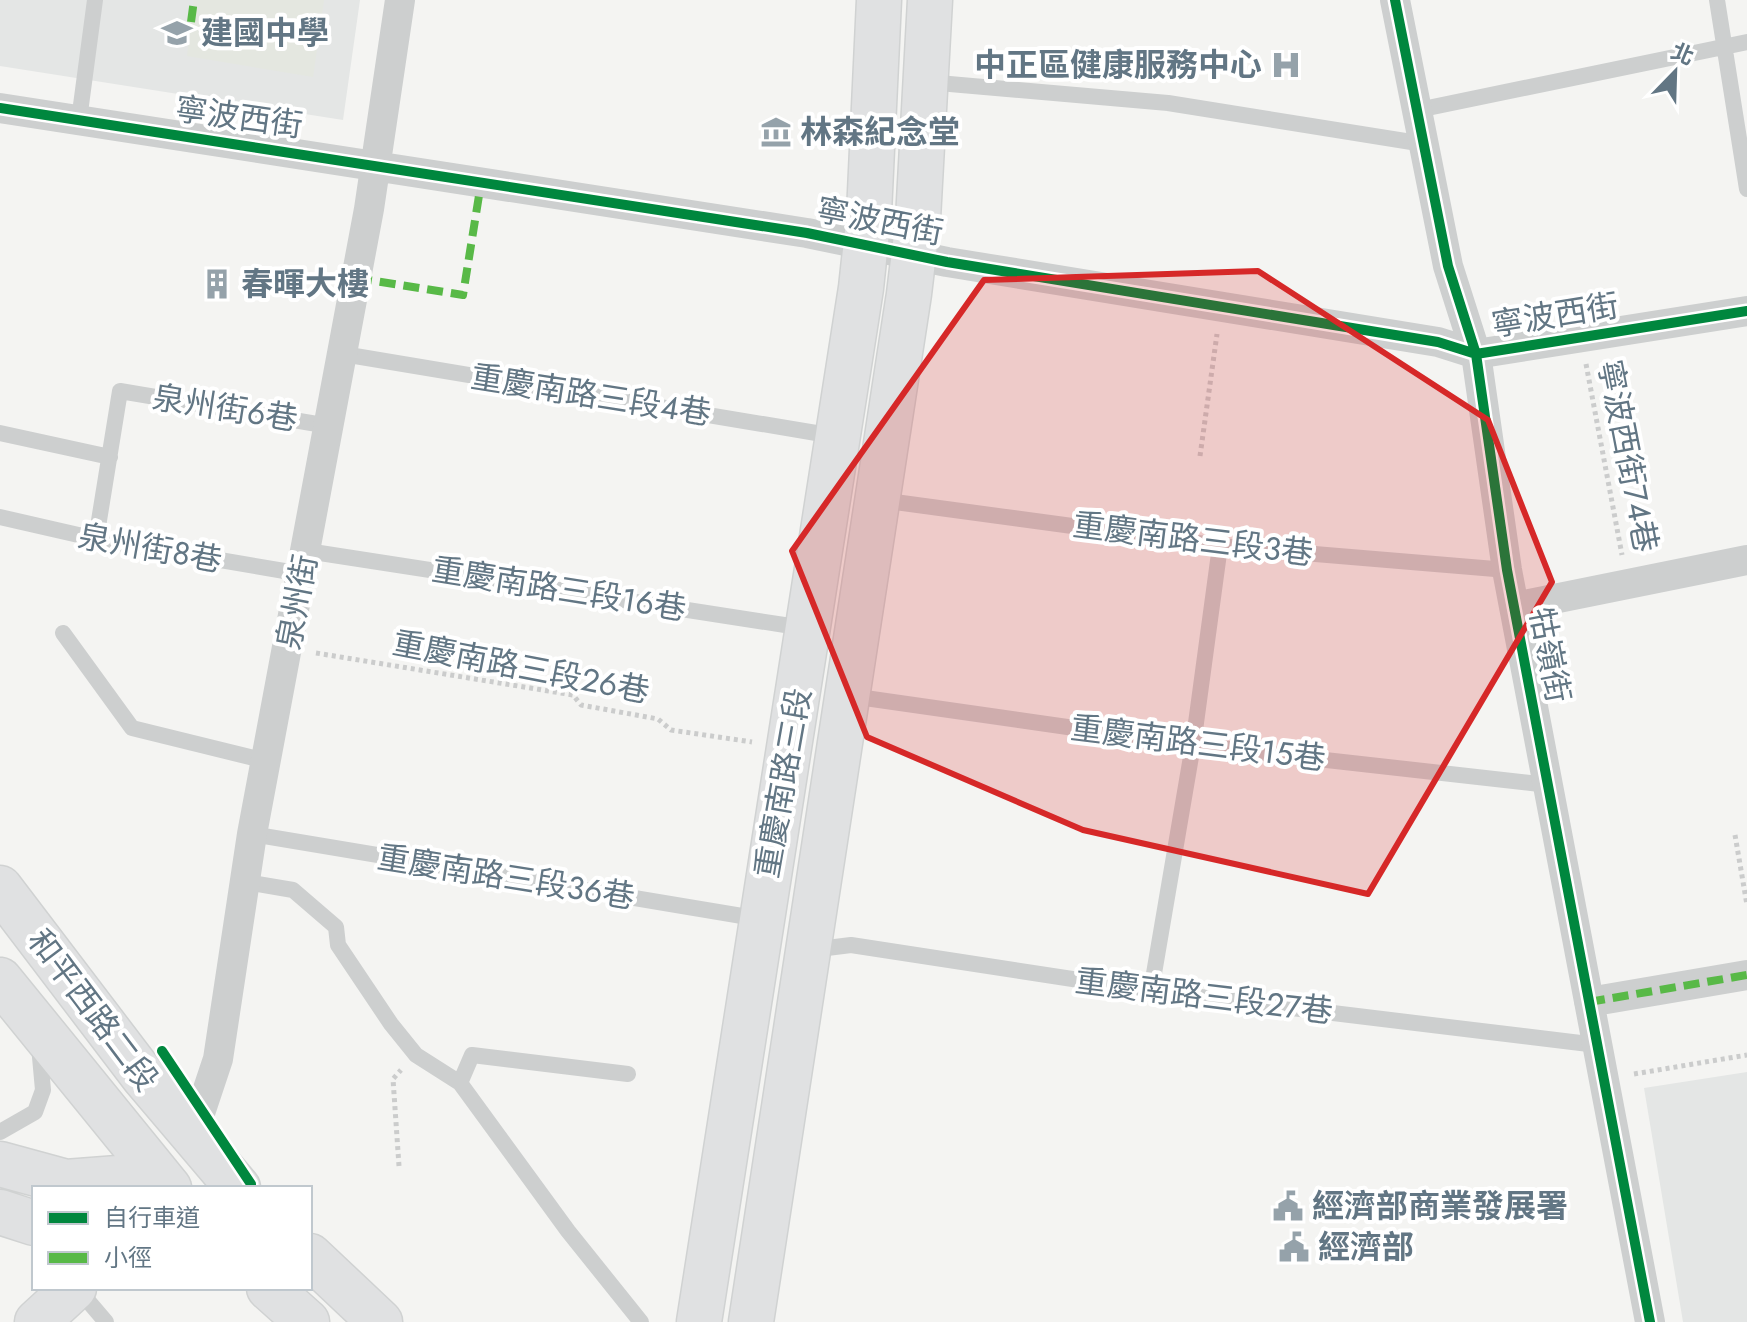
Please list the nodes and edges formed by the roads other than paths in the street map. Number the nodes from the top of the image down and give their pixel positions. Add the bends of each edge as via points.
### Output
1 (95, 0) edge
2 (400, 0) edge
3 (879, 0) edge
4 (930, 0) edge
5 (1395, 0) edge
6 (1717, 0) edge
7 (1747, 42) edge
8 (1727, 46) junction
9 (926, 82) junction
10 (0, 108) edge
11 (1418, 110) junction
12 (79, 120) junction
13 (1424, 144) junction
14 (376, 164) junction
15 (1747, 189) edge
16 (866, 244) junction
17 (914, 253) junction
18 (1747, 311) edge
19 (343, 354) junction
20 (1476, 354) junction
21 (329, 426) junction
22 (0, 433) edge
23 (840, 437) junction
24 (110, 457) junction
25 (880, 500) junction
26 (0, 517) edge
27 (96, 539) junction
28 (1220, 546) junction
29 (1747, 560) edge
30 (305, 563) junction
31 (1507, 570) junction
32 (1514, 607) junction
33 (810, 629) junction
34 (63, 633) dead end
35 (849, 696) junction
36 (1193, 745) junction
37 (266, 761) junction
38 (1548, 785) junction
39 (252, 834) junction
40 (246, 882) junction
41 (0, 888) edge
42 (760, 919) junction
43 (811, 950) junction
44 (1747, 975) edge
45 (0, 980) edge
46 (1151, 991) junction
47 (1589, 1002) junction
48 (37, 1028) junction
49 (1597, 1045) junction
50 (628, 1074) dead end
51 (460, 1083) junction
52 (187, 1131) junction
53 (0, 1132) edge
54 (0, 1164) edge
55 (154, 1185) edge
56 (236, 1186) edge
57 (0, 1212) edge
58 (32, 1222) edge
59 (312, 1258) edge
60 (73, 1290) edge
61 (77, 1290) edge
62 (271, 1290) edge
63 (37, 1322) edge
64 (106, 1322) edge
65 (307, 1322) edge
66 (380, 1322) edge
67 (641, 1322) edge
68 (699, 1322) edge
69 (751, 1322) edge
70 (1650, 1322) edge

1 - 12 lane
2 - 14 street, 泉州街
3 - 16 main road, 重慶南路三段
4 - 9 main road, 重慶南路三段
5 - 11 street, 牯嶺街
6 - 8 lane
7 - 8 lane
8 - 11 lane
8 - 15 lane
9 - 13 lane via 1168,103
9 - 17 main road, 重慶南路三段
10 - 12 street, 寧波西街
11 - 13 street, 牯嶺街
12 - 14 street, 寧波西街
13 - 20 street, 牯嶺街 via 1448,266
14 - 16 street, 寧波西街
14 - 19 street, 泉州街
16 - 17 street, 寧波西街
16 - 23 main road, 重慶南路三段
17 - 20 street, 寧波西街 via 1438,342
17 - 25 main road, 重慶南路三段
18 - 20 street, 寧波西街
19 - 21 street, 泉州街
19 - 23 lane, 重慶南路三段4巷
20 - 31 street, 牯嶺街
21 - 24 lane, 泉州街6巷 via 120,391
21 - 30 street, 泉州街
22 - 24 lane
23 - 33 main road, 重慶南路三段
24 - 27 lane
25 - 28 lane, 重慶南路三段3巷
25 - 35 main road, 重慶南路三段
26 - 27 lane, 泉州街8巷
27 - 30 lane, 泉州街8巷
28 - 31 lane, 重慶南路三段3巷
28 - 36 lane
29 - 32 street
30 - 33 lane, 重慶南路三段16巷
30 - 37 street, 泉州街
31 - 32 street, 牯嶺街
32 - 38 street, 牯嶺街
33 - 42 main road, 重慶南路三段
34 - 37 lane via 132,728
35 - 36 lane, 重慶南路三段15巷
35 - 43 main road, 重慶南路三段
36 - 38 lane, 重慶南路三段15巷
36 - 46 lane
37 - 39 street, 泉州街
38 - 47 street, 牯嶺街
39 - 40 street, 泉州街
39 - 42 lane, 重慶南路三段36巷
40 - 51 lane via 293,890 336,927 338,945 416,1055
40 - 52 street, 泉州街 via 218,1059 200,1113
41 - 52 main road, 和平西路二段
42 - 68 main road, 重慶南路三段
43 - 46 lane, 重慶南路三段27巷 via 851,945
43 - 69 main road, 重慶南路三段
44 - 47 street
45 - 48 main road, 和平西路二段
46 - 49 lane, 重慶南路三段27巷
47 - 49 street, 牯嶺街
48 - 53 lane via 43,1090 35,1112
48 - 55 main road, 和平西路二段
49 - 70 street, 牯嶺街
50 - 51 lane via 472,1055
51 - 67 lane
52 - 55 main road, 泉州街
52 - 56 main road, 和平西路二段
54 - 55 main road via 66,1182
57 - 58 main road
59 - 66 main road
60 - 63 main road
61 - 64 lane
62 - 65 main road

